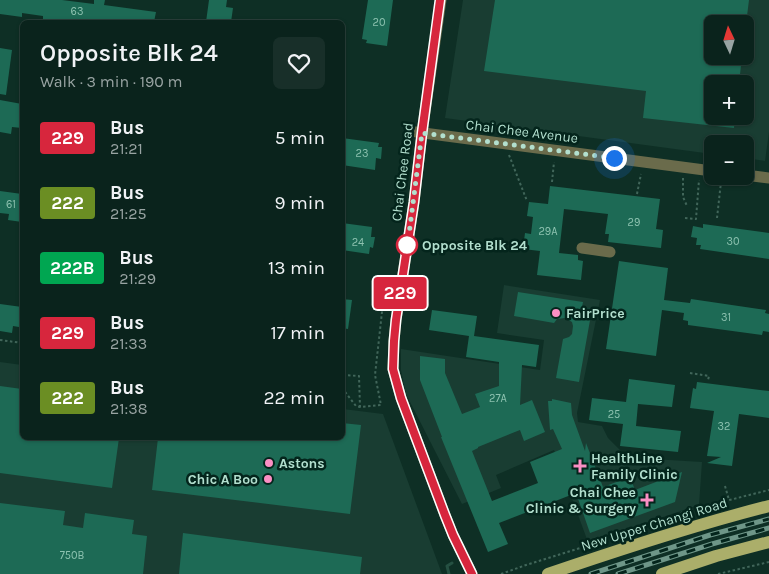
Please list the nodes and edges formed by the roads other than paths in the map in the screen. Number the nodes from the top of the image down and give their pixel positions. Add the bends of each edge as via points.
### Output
1 (434, 0) edge
2 (441, 0) edge
3 (419, 132) junction
4 (704, 169) edge
5 (754, 176) edge
6 (769, 178) edge
7 (582, 248) dead end
8 (610, 252) dead end
9 (769, 506) edge
10 (769, 542) edge
11 (463, 574) edge
12 (472, 574) edge
13 (548, 574) edge
14 (662, 574) edge

1 - 3 street, Chai Chee Road
2 - 3 street, Chai Chee Road
3 - 4 street, Chai Chee Avenue
3 - 11 street, Chai Chee Road via 390,319 388,370 396,400
3 - 12 street, Chai Chee Road via 414,202 393,369 445,515
5 - 6 street
7 - 8 street
9 - 13 main road, New Upper Changi Road via 610,552
10 - 14 main road

